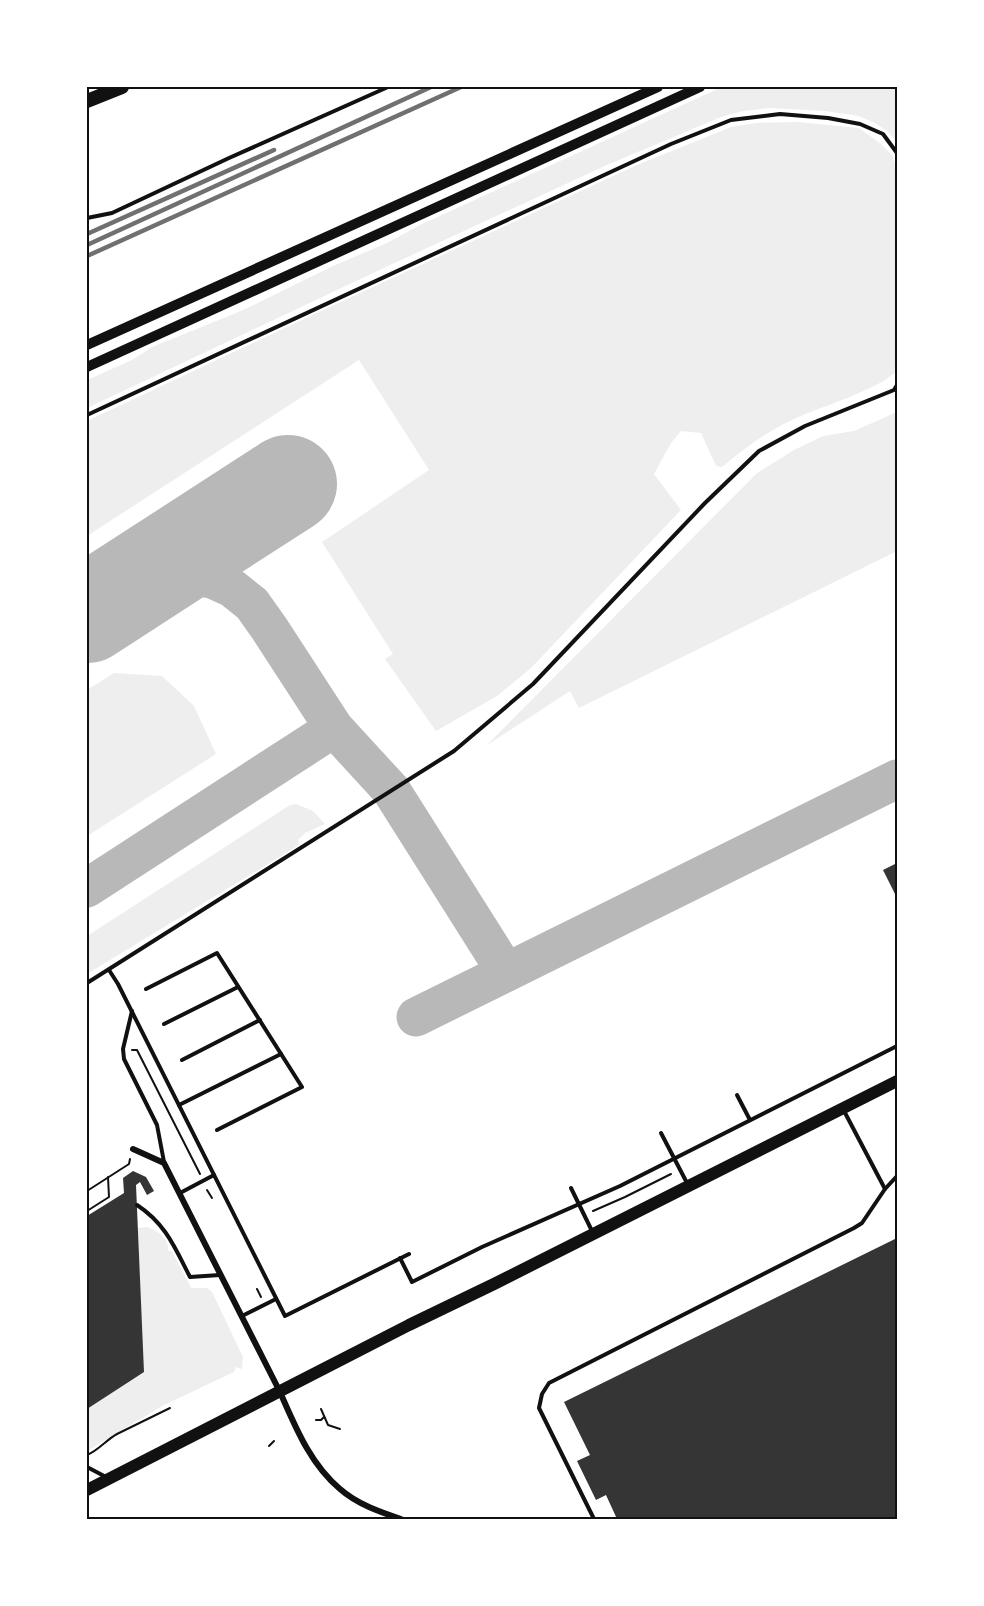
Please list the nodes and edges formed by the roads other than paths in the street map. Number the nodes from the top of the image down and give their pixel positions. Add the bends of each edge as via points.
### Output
1 (122, 87) edge
2 (388, 87) edge
3 (658, 87) edge
4 (700, 87) edge
5 (87, 101) edge
6 (897, 153) edge
7 (87, 218) edge
8 (87, 345) edge
9 (87, 367) edge
10 (896, 388) edge
11 (87, 415) edge
12 (109, 969) junction
13 (87, 983) edge
14 (238, 987) junction
15 (146, 989) dead end
16 (132, 1011) junction
17 (260, 1020) junction
18 (164, 1024) dead end
19 (897, 1046) edge
20 (281, 1053) junction
21 (182, 1059) dead end
22 (897, 1081) edge
23 (737, 1095) dead end
24 (179, 1105) junction
25 (843, 1108) junction
26 (750, 1120) junction
27 (217, 1130) dead end
28 (661, 1133) dead end
29 (133, 1149) road end
30 (674, 1159) junction
31 (164, 1163) junction
32 (214, 1175) junction
33 (897, 1176) edge
34 (688, 1186) junction
35 (571, 1188) dead end
36 (885, 1189) junction
37 (180, 1193) junction
38 (579, 1204) junction
39 (137, 1205) dead end
40 (594, 1234) junction
41 (409, 1254) dead end
42 (400, 1258) junction
43 (221, 1275) junction
44 (276, 1299) junction
45 (242, 1316) junction
46 (280, 1392) junction
47 (87, 1467) edge
48 (110, 1478) junction
49 (87, 1490) edge
50 (401, 1519) edge
51 (594, 1519) edge

1 - 5 highway
2 - 7 lane via 112,213
3 - 8 main road
4 - 9 main road
6 - 11 lane via 883,134 860,124 780,114 731,120 671,144
10 - 12 lane via 805,426 759,451 533,684 454,751
12 - 13 lane
12 - 16 lane
14 - 15 lane via 217,953
14 - 17 lane
14 - 18 lane
16 - 24 lane
16 - 31 lane via 124,1059 157,1125
17 - 20 lane
17 - 21 lane
19 - 26 lane
20 - 24 lane
20 - 27 lane via 302,1087
22 - 25 main road
23 - 26 lane
24 - 32 lane
25 - 34 main road
25 - 36 lane
26 - 30 lane
28 - 30 lane
29 - 31 street
30 - 34 lane
30 - 38 lane
31 - 37 street
32 - 37 lane
32 - 44 lane
33 - 36 lane
34 - 40 main road
35 - 38 lane
36 - 51 lane via 862,1223 854,1228 549,1383 539,1408
37 - 43 street
38 - 40 lane
38 - 42 lane via 412,1282
39 - 43 lane via 168,1234 190,1277
40 - 46 main road
41 - 42 lane
42 - 44 lane via 285,1316
43 - 45 street
44 - 45 lane
45 - 46 street
46 - 48 main road
46 - 50 street via 297,1429 328,1478 340,1490 376,1511
47 - 48 lane
48 - 49 main road

